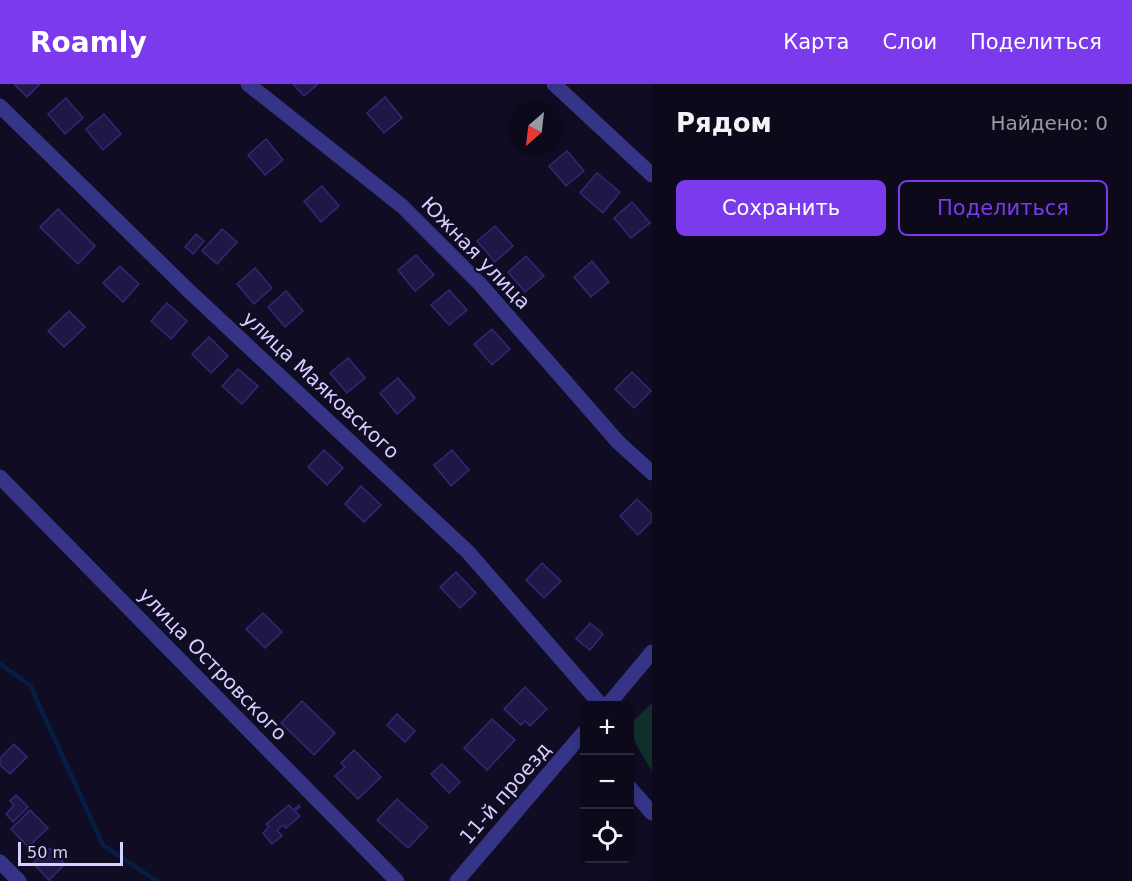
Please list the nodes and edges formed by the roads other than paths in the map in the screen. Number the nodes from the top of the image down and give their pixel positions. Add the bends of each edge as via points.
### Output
1 (248, 84) edge
2 (554, 84) edge
3 (1, 108) edge
4 (652, 175) edge
5 (652, 472) edge
6 (0, 477) edge
7 (652, 652) edge
8 (598, 701) edge
9 (611, 701) edge
10 (580, 739) edge
11 (634, 793) edge
12 (652, 813) edge
13 (0, 862) edge
14 (19, 881) edge
15 (397, 881) edge
16 (458, 881) edge

1 - 5 street, Южная улица via 402,206 480,284 618,442
2 - 4 street
3 - 8 street, улица Маяковского via 468,552
6 - 15 street, улица Островского
7 - 9 street
10 - 16 street, 11-й проезд
11 - 12 street
13 - 14 street

